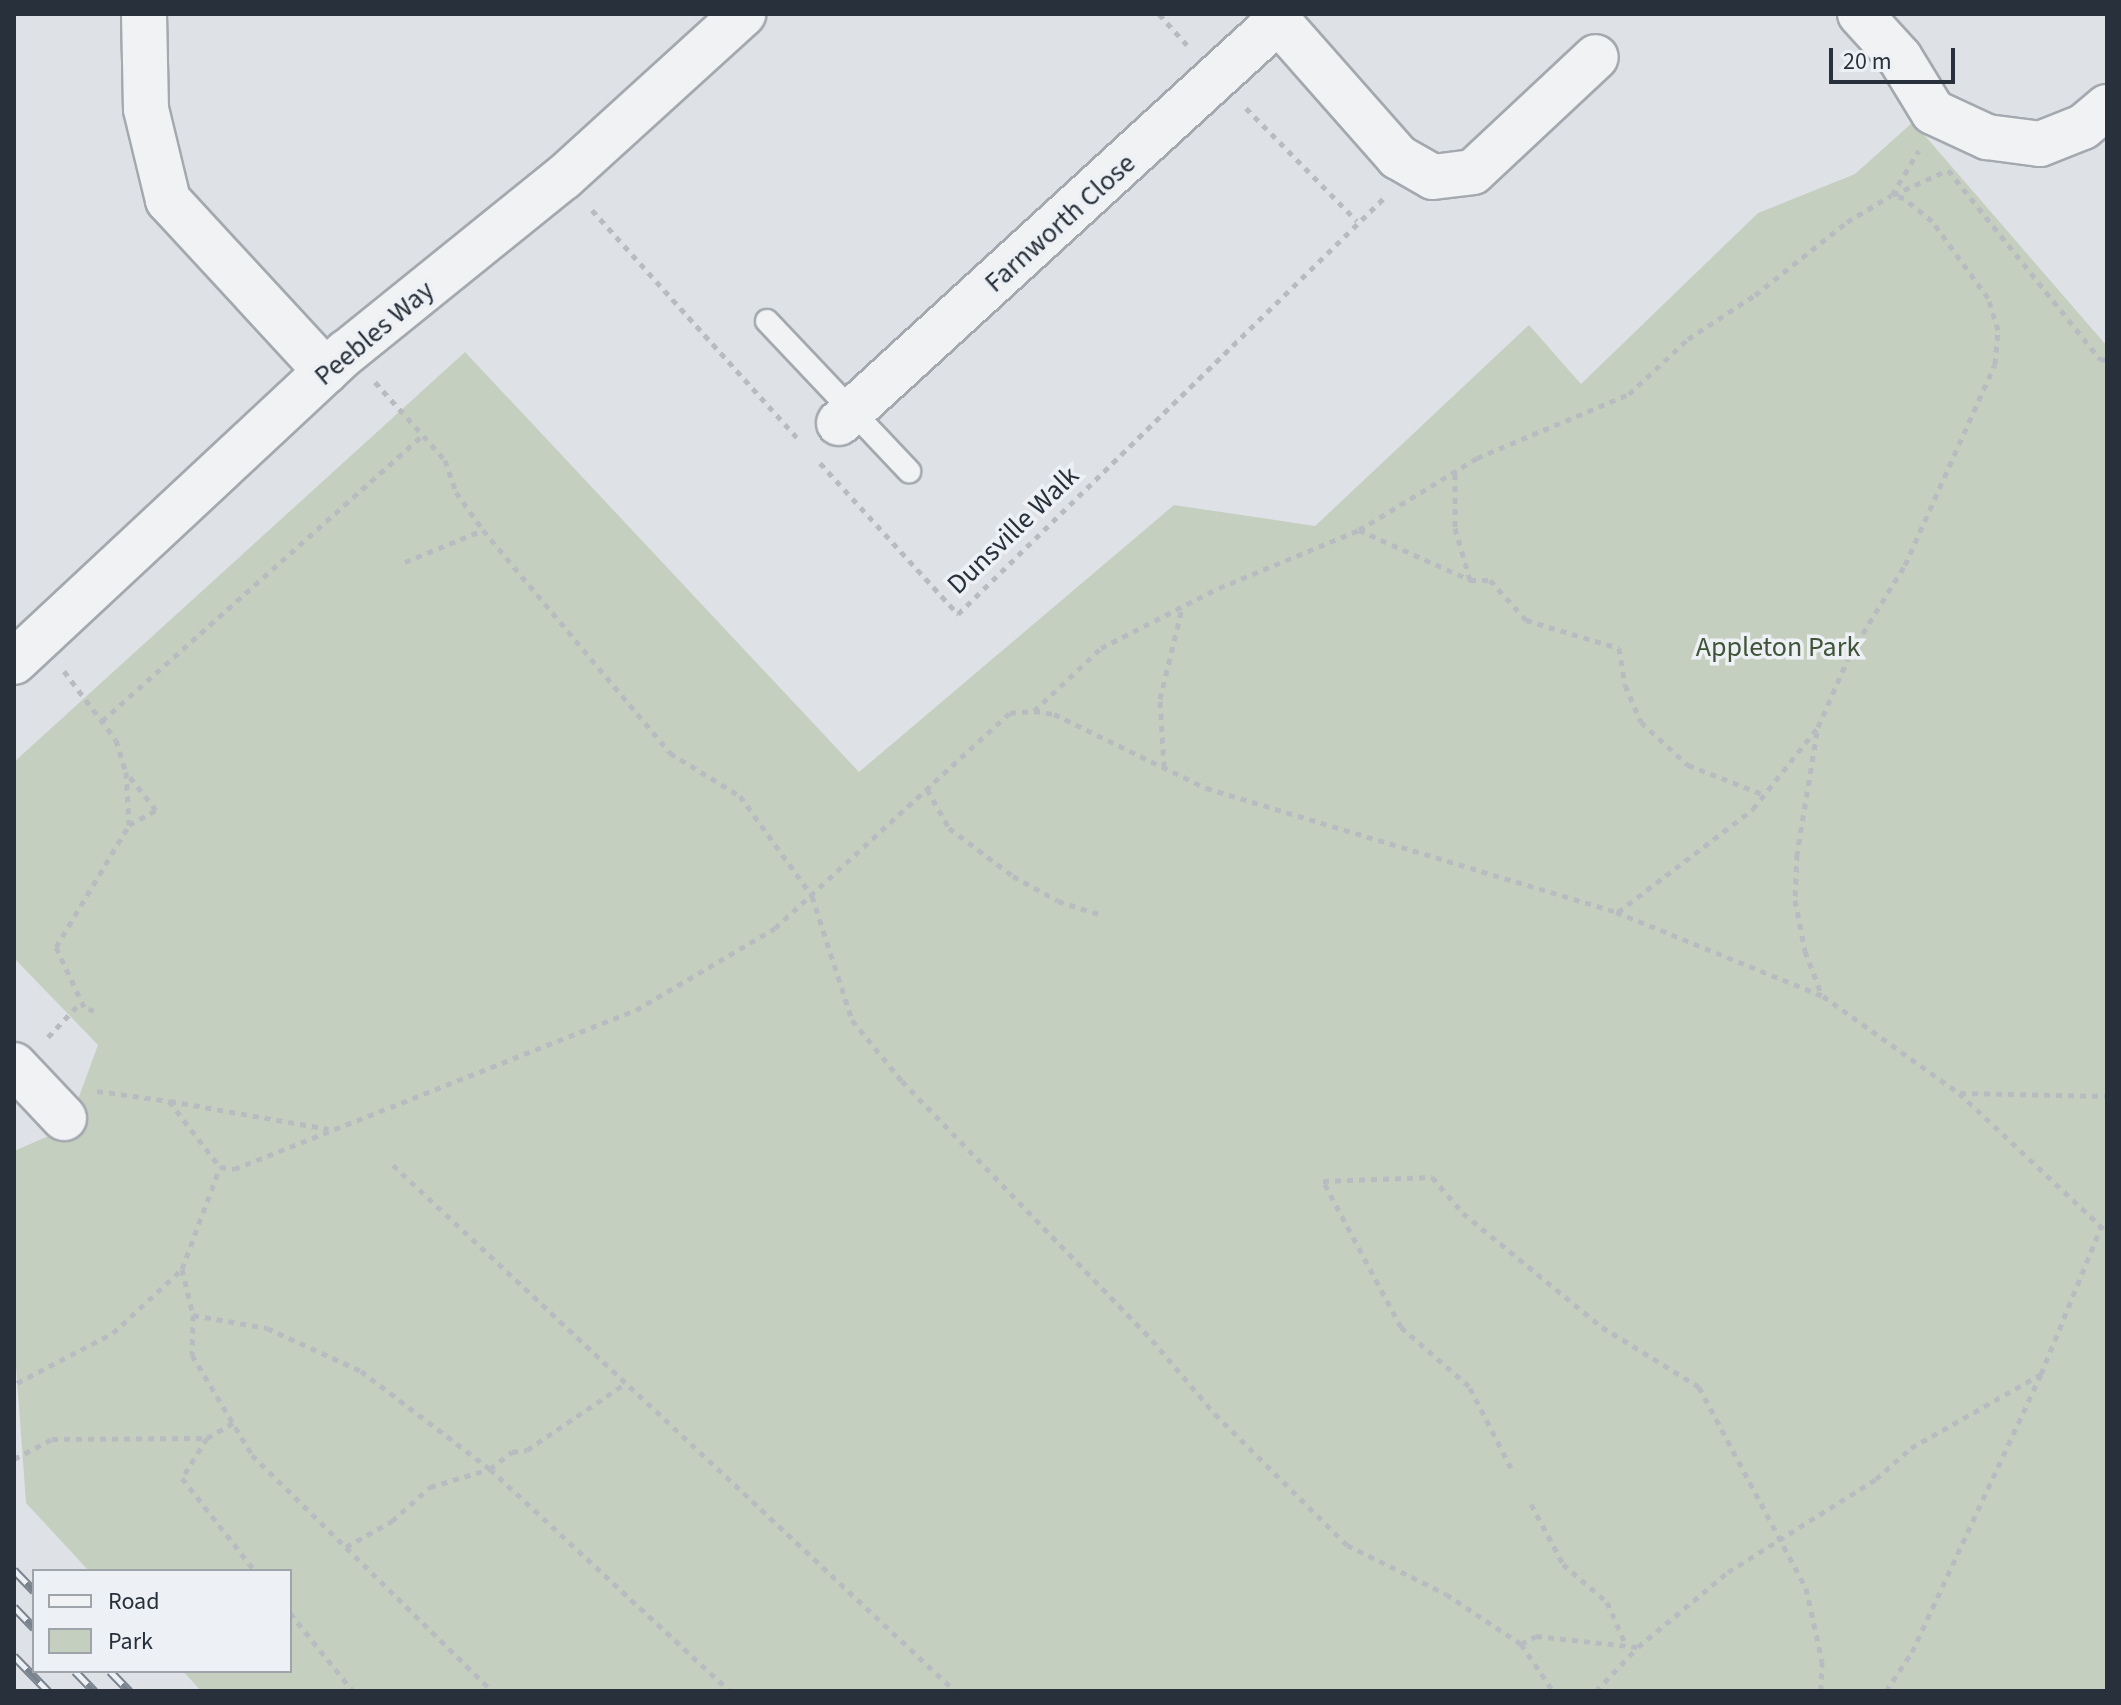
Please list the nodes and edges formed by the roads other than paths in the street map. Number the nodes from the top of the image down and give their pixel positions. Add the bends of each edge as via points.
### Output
1 (144, 14) edge
2 (743, 14) edge
3 (1860, 14) edge
4 (1275, 17) edge
5 (1596, 57) dead end
6 (2107, 107) edge
7 (767, 321) dead end
8 (336, 362) junction
9 (846, 417) junction
10 (909, 471) dead end
11 (26, 651) edge
12 (30, 1051) edge
13 (55, 1108) road end

1 - 8 street via 146,109 168,200
2 - 8 street, Peebles Way via 563,178
3 - 6 street via 1900,58 1933,112 1987,137 2040,144 2083,127
4 - 5 street via 1398,157 1433,177 1473,172
4 - 9 street, Farnworth Close via 1218,79
7 - 9 lane
8 - 11 street, Peebles Way
9 - 10 lane
12 - 13 street

